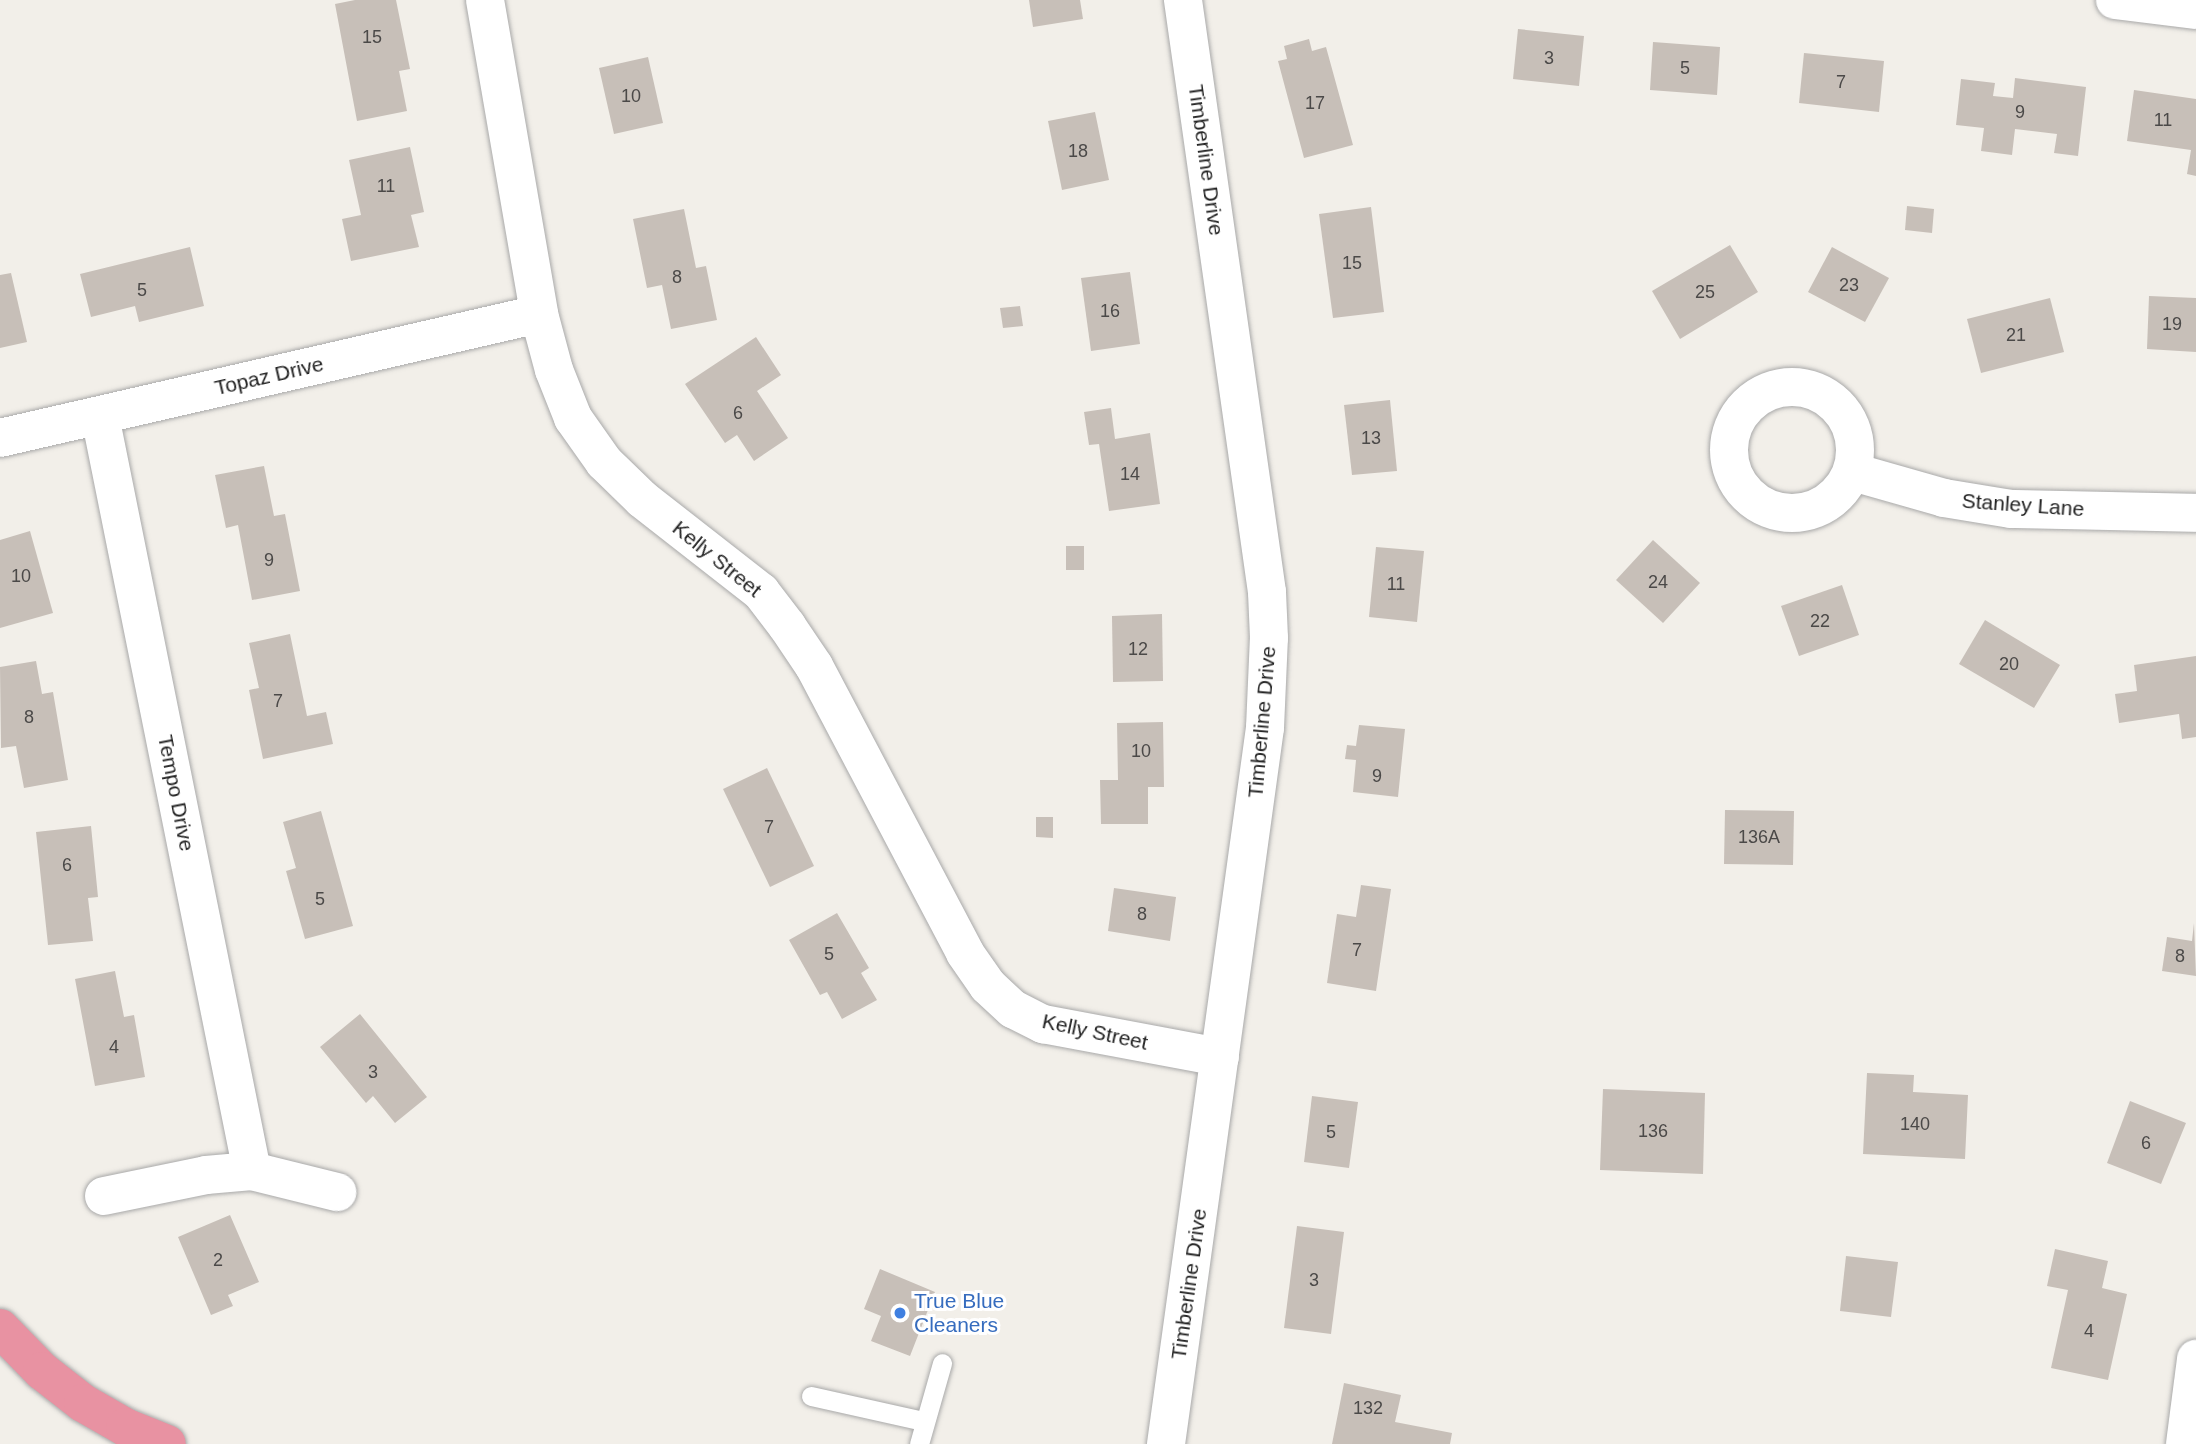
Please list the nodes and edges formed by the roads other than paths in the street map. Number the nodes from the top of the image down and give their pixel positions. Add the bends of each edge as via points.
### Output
1 (485, 0) edge
2 (1183, 0) edge
3 (2115, 0) edge
4 (2196, 10) edge
5 (539, 314) junction
6 (100, 415) junction
7 (0, 439) edge
8 (1853, 472) dead end
9 (2196, 513) edge
10 (1220, 1057) junction
11 (252, 1171) junction
12 (337, 1192) dead end
13 (104, 1196) dead end
14 (0, 1328) edge
15 (2196, 1359) edge
16 (942, 1363) dead end
17 (811, 1396) dead end
18 (923, 1421) junction
19 (167, 1444) edge
20 (919, 1444) edge
21 (1167, 1444) edge
22 (2186, 1444) edge

1 - 5 street, Kelly Street
2 - 10 street, Timberline Drive via 1267,592 1269,638 1265,728
3 - 4 street
5 - 6 street, Topaz Drive
5 - 10 street, Kelly Street via 573,418 604,462 642,499 761,592 814,666 965,953 988,986 1013,1009 1043,1024
6 - 7 street, Topaz Drive
6 - 11 street, Tempo Drive
8 - 9 street, Stanley Lane via 1944,498 2011,509
10 - 21 street, Timberline Drive
11 - 12 street
11 - 13 street via 206,1175
14 - 19 highway via 83,1403
15 - 22 street
16 - 18 lane
17 - 18 lane
18 - 20 lane

